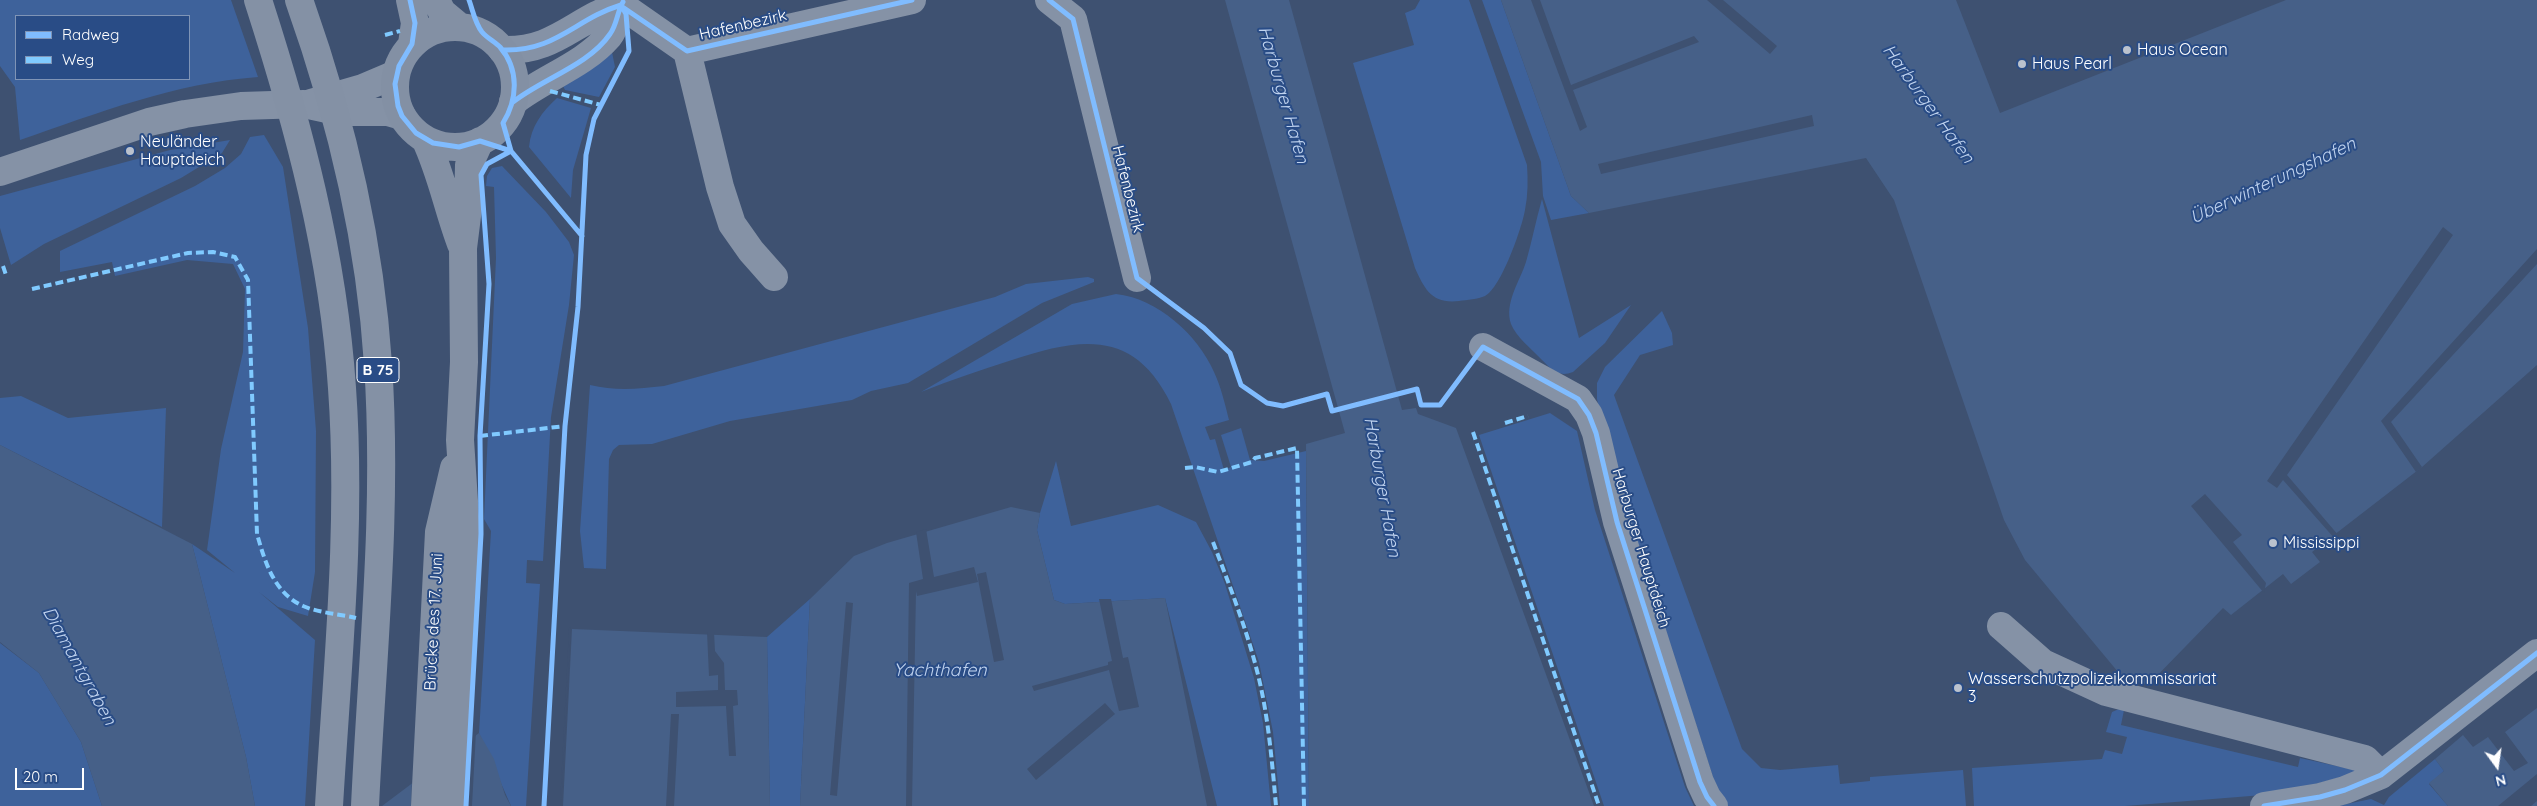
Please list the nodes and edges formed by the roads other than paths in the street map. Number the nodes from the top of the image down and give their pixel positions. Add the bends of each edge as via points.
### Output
1 (258, 0) edge
2 (299, 0) edge
3 (410, 0) edge
4 (436, 0) edge
5 (912, 0) edge
6 (1048, 0) edge
7 (623, 3) edge
8 (460, 27) junction
9 (412, 44) junction
10 (502, 50) junction
11 (687, 51) junction
12 (396, 74) junction
13 (513, 102) junction
14 (304, 104) junction
15 (402, 116) junction
16 (425, 139) junction
17 (480, 142) junction
18 (0, 172) edge
19 (463, 248) junction
20 (774, 277) dead end
21 (1136, 278) dead end
22 (1483, 347) dead end
23 (460, 440) junction
24 (2001, 626) dead end
25 (2537, 653) edge
26 (2381, 775) junction
27 (330, 806) edge
28 (365, 806) edge
29 (425, 806) edge
30 (451, 806) edge
31 (1714, 806) edge
32 (2264, 806) edge

1 - 27 highway, B 75 via 308,170 325,243 342,389 342,573
2 - 28 highway, B 75 via 314,42 347,167 363,243 378,363 381,474
3 - 9 main road via 415,23
4 - 8 main road via 442,12
5 - 11 street, Hafenbezirk
6 - 21 street, Hafenbezirk via 1073,19
7 - 10 street via 592,16 564,35 537,47
7 - 11 street, Hafenbezirk
7 - 13 street via 610,34 595,48
8 - 9 main road via 434,31
8 - 10 main road via 483,34
9 - 12 main road
10 - 13 main road via 514,75
11 - 20 street, Hafenbezirk via 732,224
12 - 14 street via 363,88
12 - 15 main road via 395,95
13 - 17 main road via 503,123
14 - 15 street via 341,112 388,112
14 - 18 street via 235,107 165,118
15 - 16 main road
16 - 17 main road via 450,146
16 - 19 main road, Brücke des 17. Juni
17 - 19 main road, Brücke des 17. Juni via 469,165
19 - 23 main road, Brücke des 17. Juni via 464,362
22 - 31 street, Harburger Hauptdeich via 1578,399 1589,415 1617,522 1700,782
23 - 29 main road, Brücke des 17. Juni via 439,532
23 - 30 main road, Brücke des 17. Juni via 466,532
24 - 26 street via 2042,663 2106,692 2365,759
25 - 26 street
26 - 32 street via 2320,798

